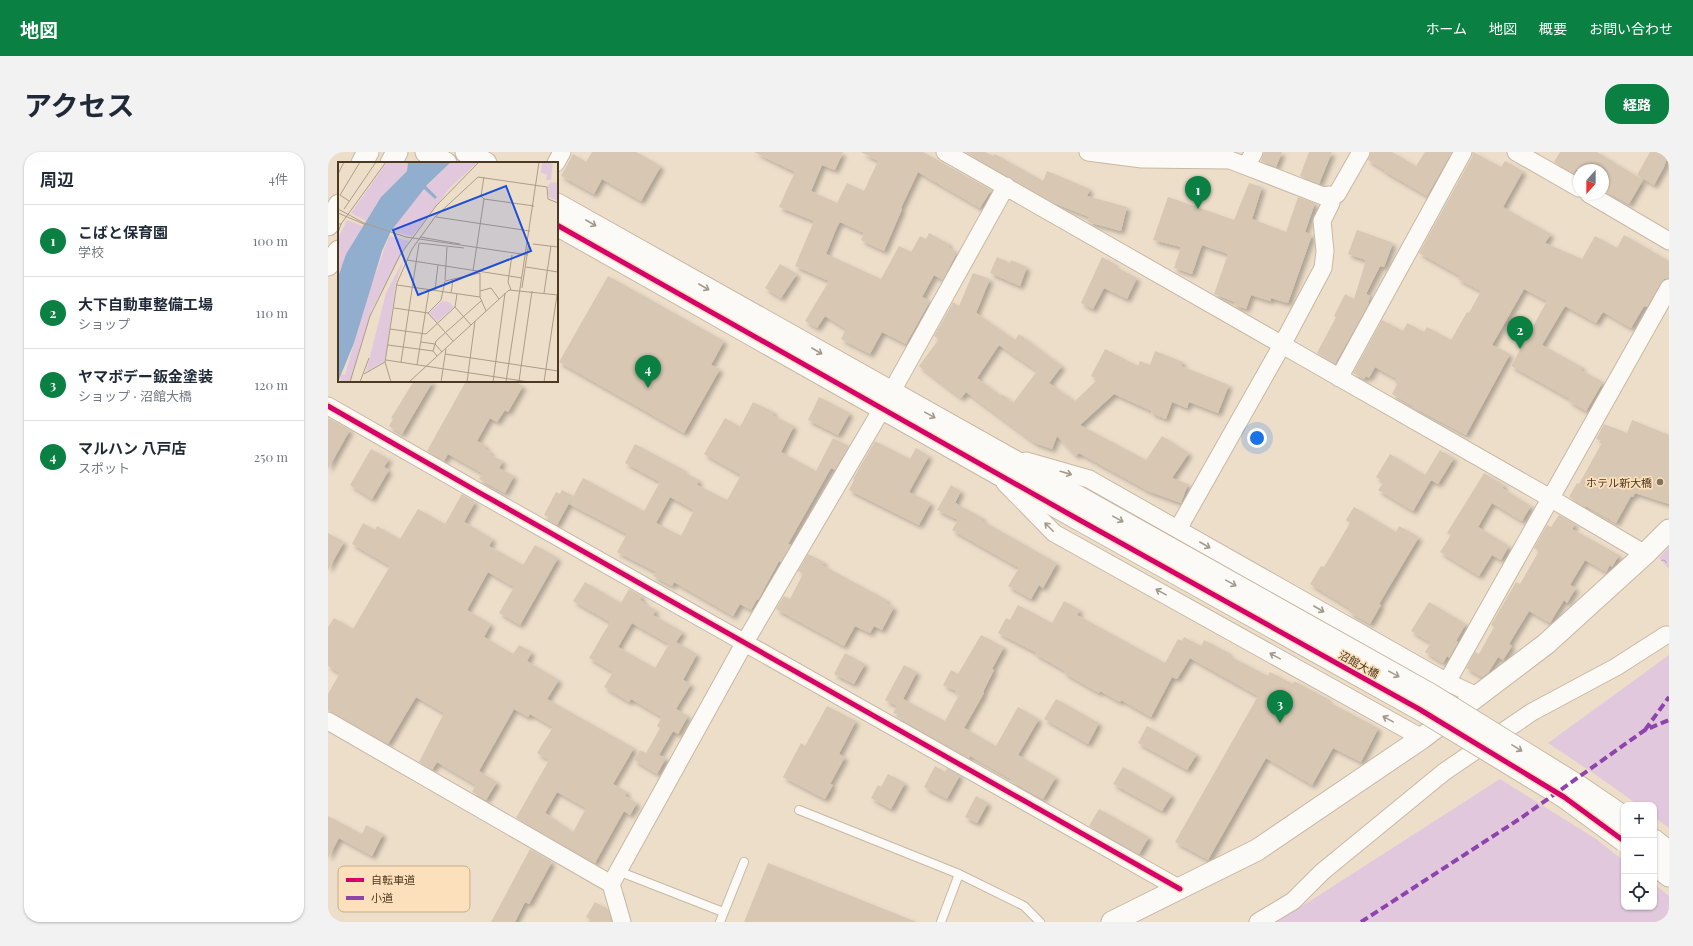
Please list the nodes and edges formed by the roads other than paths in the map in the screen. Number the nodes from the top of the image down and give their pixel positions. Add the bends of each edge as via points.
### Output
1 (368, 152) edge
2 (397, 152) edge
3 (426, 152) edge
4 (466, 152) edge
5 (562, 152) edge
6 (945, 152) edge
7 (1088, 152) edge
8 (1361, 152) edge
9 (1463, 152) edge
10 (1516, 152) edge
11 (1538, 157) edge
12 (1250, 159) edge
13 (363, 162) edge
14 (392, 162) edge
15 (444, 162) edge
16 (484, 162) edge
17 (557, 162) edge
18 (1573, 183) edge
19 (1006, 186) junction
20 (1331, 195) junction
21 (1599, 200) edge
22 (558, 205) edge
23 (338, 207) edge
24 (328, 225) edge
25 (558, 225) edge
26 (1669, 240) edge
27 (338, 252) edge
28 (328, 265) edge
29 (1669, 288) edge
30 (1282, 345) junction
31 (1339, 378) junction
32 (887, 401) junction
33 (328, 406) edge
34 (998, 464) junction
35 (1550, 498) junction
36 (1080, 509) junction
37 (1178, 529) junction
38 (1669, 530) edge
39 (1645, 554) junction
40 (1669, 635) edge
41 (745, 642) junction
42 (1447, 682) junction
43 (1477, 696) junction
44 (328, 721) edge
45 (1422, 738) junction
46 (799, 810) dead end
47 (1621, 815) edge
48 (1621, 839) edge
49 (1657, 842) edge
50 (1669, 852) edge
51 (744, 862) dead end
52 (1657, 866) edge
53 (959, 874) junction
54 (1669, 876) edge
55 (615, 877) junction
56 (1180, 889) junction
57 (724, 912) junction
58 (622, 922) edge
59 (720, 922) edge
60 (941, 922) edge
61 (1040, 922) edge
62 (1112, 922) edge
63 (1258, 922) edge

1 - 13 street
2 - 14 street
3 - 15 street
4 - 16 street
5 - 17 street
6 - 19 street
7 - 12 street via 1142,159
8 - 20 street via 1337,194
9 - 31 street
10 - 11 street
11 - 18 street
12 - 20 street via 1323,196
19 - 30 street
19 - 32 street
20 - 30 street via 1331,203 1322,222 1325,251 1323,268
21 - 26 street
22 -> 32 street
23 - 24 street
25 - 32 street
27 - 28 street
29 - 35 street
30 - 31 street
30 - 37 street
31 - 35 street
32 - 34 street
32 - 41 street
33 - 41 street
34 - 36 street
34 -> 37 street via 1089,479
45 -> 34 street via 1054,533
35 - 39 street
35 - 42 street
36 -> 47 street, 沼館大橋, bridge via 1430,694
36 - 48 street, 沼館大橋, bridge via 1564,797
37 -> 42 street
38 - 39 street
39 - 43 street via 1546,644
40 - 63 street via 1532,712 1444,772 1322,872 1293,902
41 - 55 street
41 - 56 street
42 - 43 street
43 - 45 street
44 - 55 street
45 - 56 street via 1257,850
46 - 53 lane
49 - 50 street
51 - 57 lane
52 - 54 street
53 - 60 lane
53 - 61 lane via 1024,906
55 - 57 lane
55 - 58 street
56 - 62 street
57 - 59 lane

